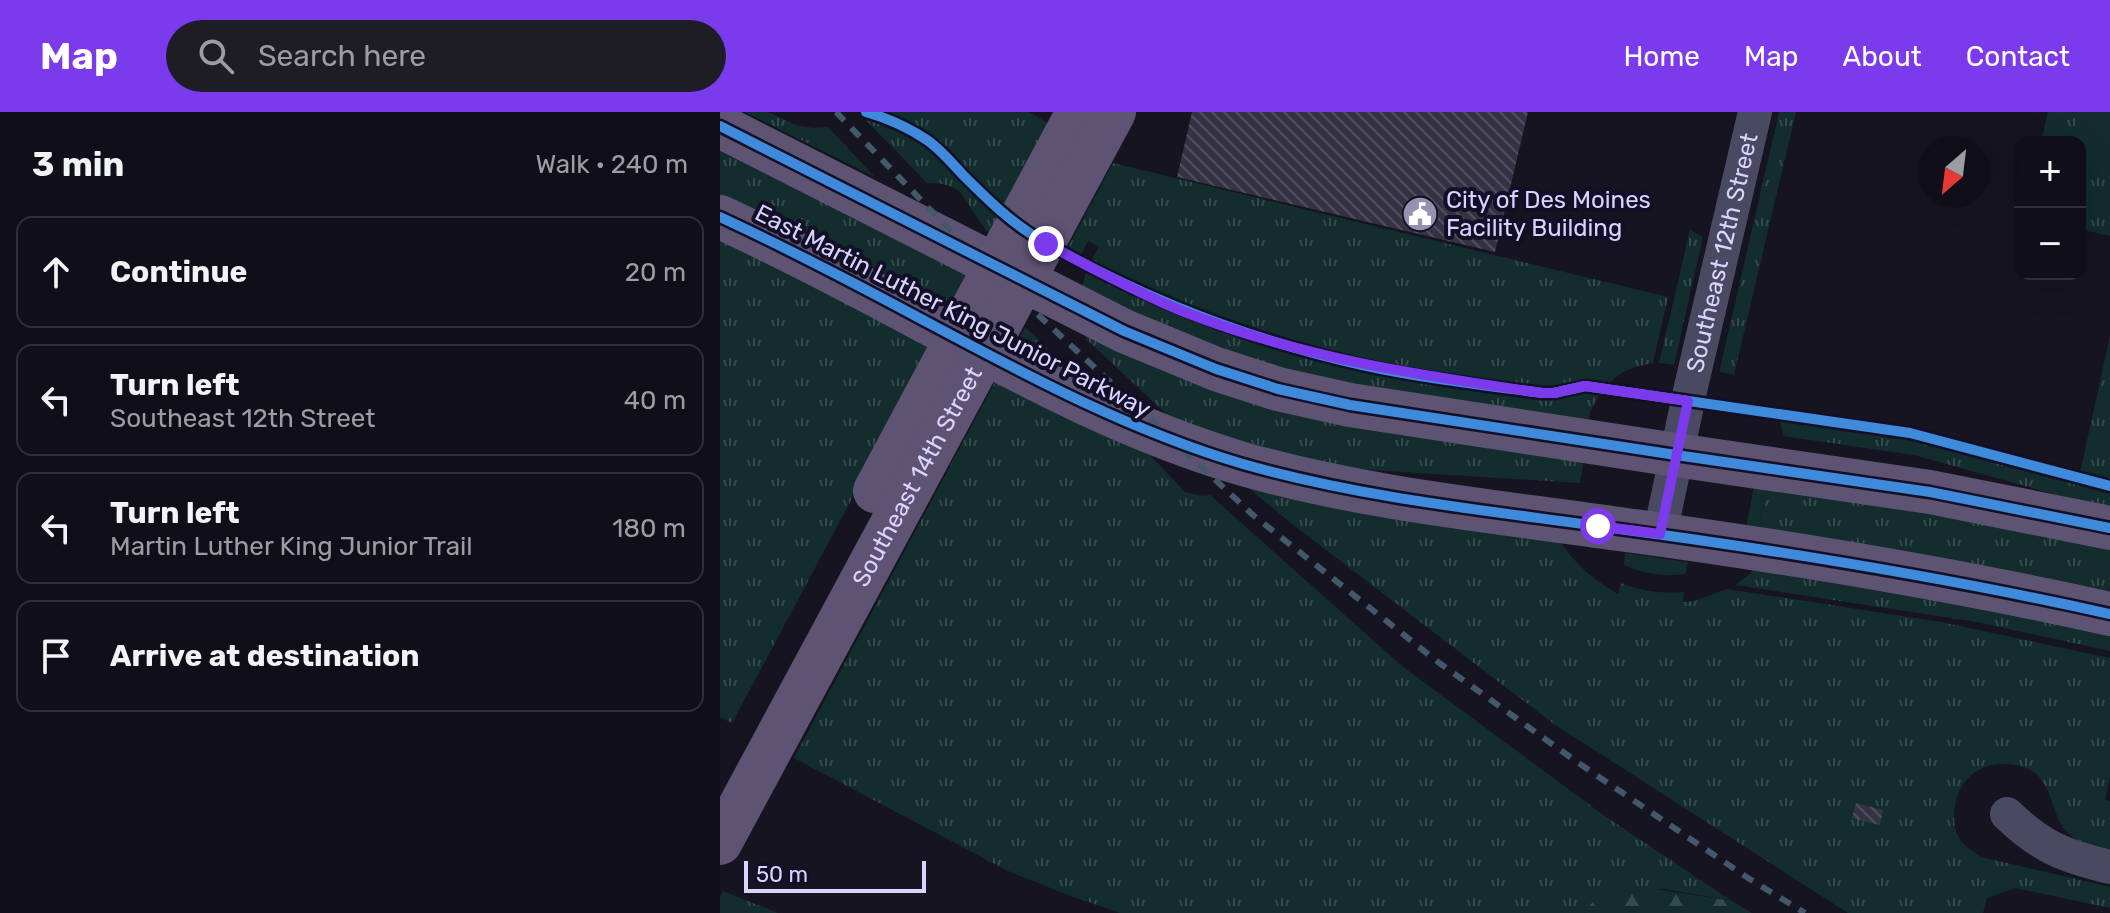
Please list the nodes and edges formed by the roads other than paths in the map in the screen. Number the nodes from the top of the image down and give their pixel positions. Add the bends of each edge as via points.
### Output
1 (1078, 112) edge
2 (1114, 112) edge
3 (1755, 112) edge
4 (720, 126) edge
5 (720, 217) edge
6 (1676, 455) junction
7 (2110, 528) edge
8 (1660, 534) junction
9 (2110, 614) edge
10 (720, 780) edge
11 (2007, 814) dead end
12 (720, 843) edge
13 (2110, 867) edge

1 - 10 main road, Southeast 14th Street, bridge
2 - 12 main road, Southeast 14th Street, bridge
3 - 6 street, Southeast 12th Street
4 - 6 main road via 1124,331 1216,369 1350,405
5 - 8 main road, East Martin Luther King Junior Parkway via 1067,396 1173,441 1369,494
6 - 7 main road via 1930,492
6 - 8 street, Southeast 12th Street
8 - 9 main road, East Martin Luther King Junior Parkway via 1925,576
11 - 13 street via 2052,849

